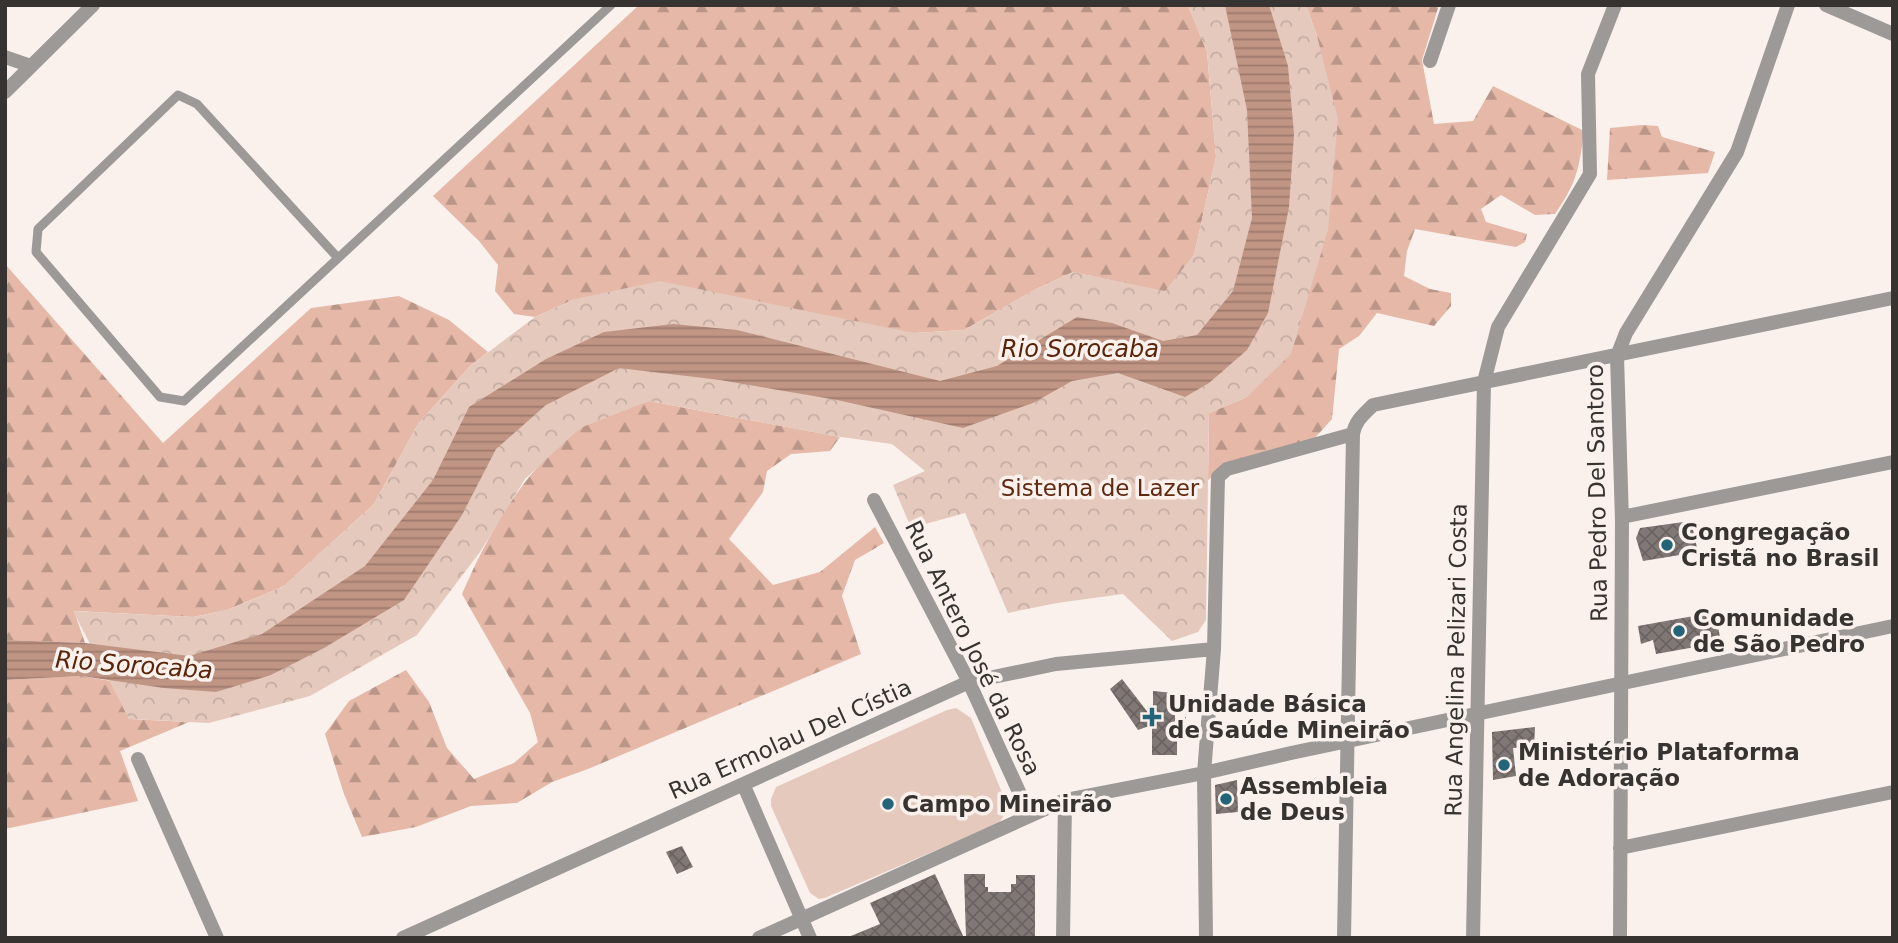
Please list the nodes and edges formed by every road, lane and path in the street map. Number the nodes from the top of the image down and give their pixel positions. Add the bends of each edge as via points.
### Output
1 (93, 5) edge
2 (611, 5) edge
3 (1450, 5) edge
4 (1615, 5) edge
5 (1788, 5) edge
6 (1826, 5) edge
7 (1893, 34) edge
8 (5, 57) edge
9 (1430, 61) dead end
10 (31, 66) junction
11 (5, 92) edge
12 (338, 258) junction
13 (1893, 298) edge
14 (1617, 356) junction
15 (1484, 382) junction
16 (1353, 435) junction
17 (1893, 462) edge
18 (874, 500) dead end
19 (1622, 517) junction
20 (1893, 626) edge
21 (1214, 649) junction
22 (969, 682) junction
23 (1620, 683) junction
24 (1477, 713) junction
25 (1348, 740) junction
26 (138, 758) dead end
27 (1204, 773) junction
28 (744, 786) junction
29 (1893, 792) edge
30 (1065, 800) junction
31 (1030, 816) junction
32 (1620, 848) junction
33 (802, 919) junction
34 (217, 938) edge
35 (403, 938) edge
36 (759, 938) edge
37 (810, 938) edge
38 (1063, 938) edge
39 (1206, 938) edge
40 (1344, 938) edge
41 (1473, 938) edge
42 (1620, 938) edge

1 - 10 street
2 - 12 lane
3 - 9 street
4 - 15 street, Rua Angelina Pelizari Costa via 1588,74 1590,174 1498,327
5 - 14 street, Rua Pedro Del Santoro via 1737,152 1626,333
6 - 7 street
8 - 10 street
10 - 11 street
12 - 12 lane via 197,104 178,95 38,229 36,252 160,397 184,401
13 - 14 street
14 - 15 street
14 - 19 street, Rua Pedro Del Santoro
15 - 16 street via 1373,405 1355,425
15 - 24 street, Rua Angelina Pelizari Costa
16 - 21 street via 1227,469 1218,477
16 - 25 street
17 - 19 street
18 - 22 street, Rua Antero José da Rosa
19 - 23 street, Rua Pedro Del Santoro
20 - 23 street
21 - 22 street, Rua Ermolau Del Cístia via 1056,664
21 - 27 street
22 - 28 street, Rua Ermolau Del Cístia
22 - 31 street, Rua Antero José da Rosa
23 - 24 street
23 - 32 street, Rua Pedro Del Santoro
24 - 25 street
24 - 41 street, Rua Angelina Pelizari Costa
25 - 27 street
25 - 40 street
26 - 34 street
27 - 30 street
27 - 39 street
28 - 33 street
28 - 35 street, Rua Ermolau Del Cístia
29 - 32 street
30 - 31 street
30 - 38 street
31 - 33 street
32 - 42 street, Rua Pedro Del Santoro
33 - 36 street
33 - 37 street

